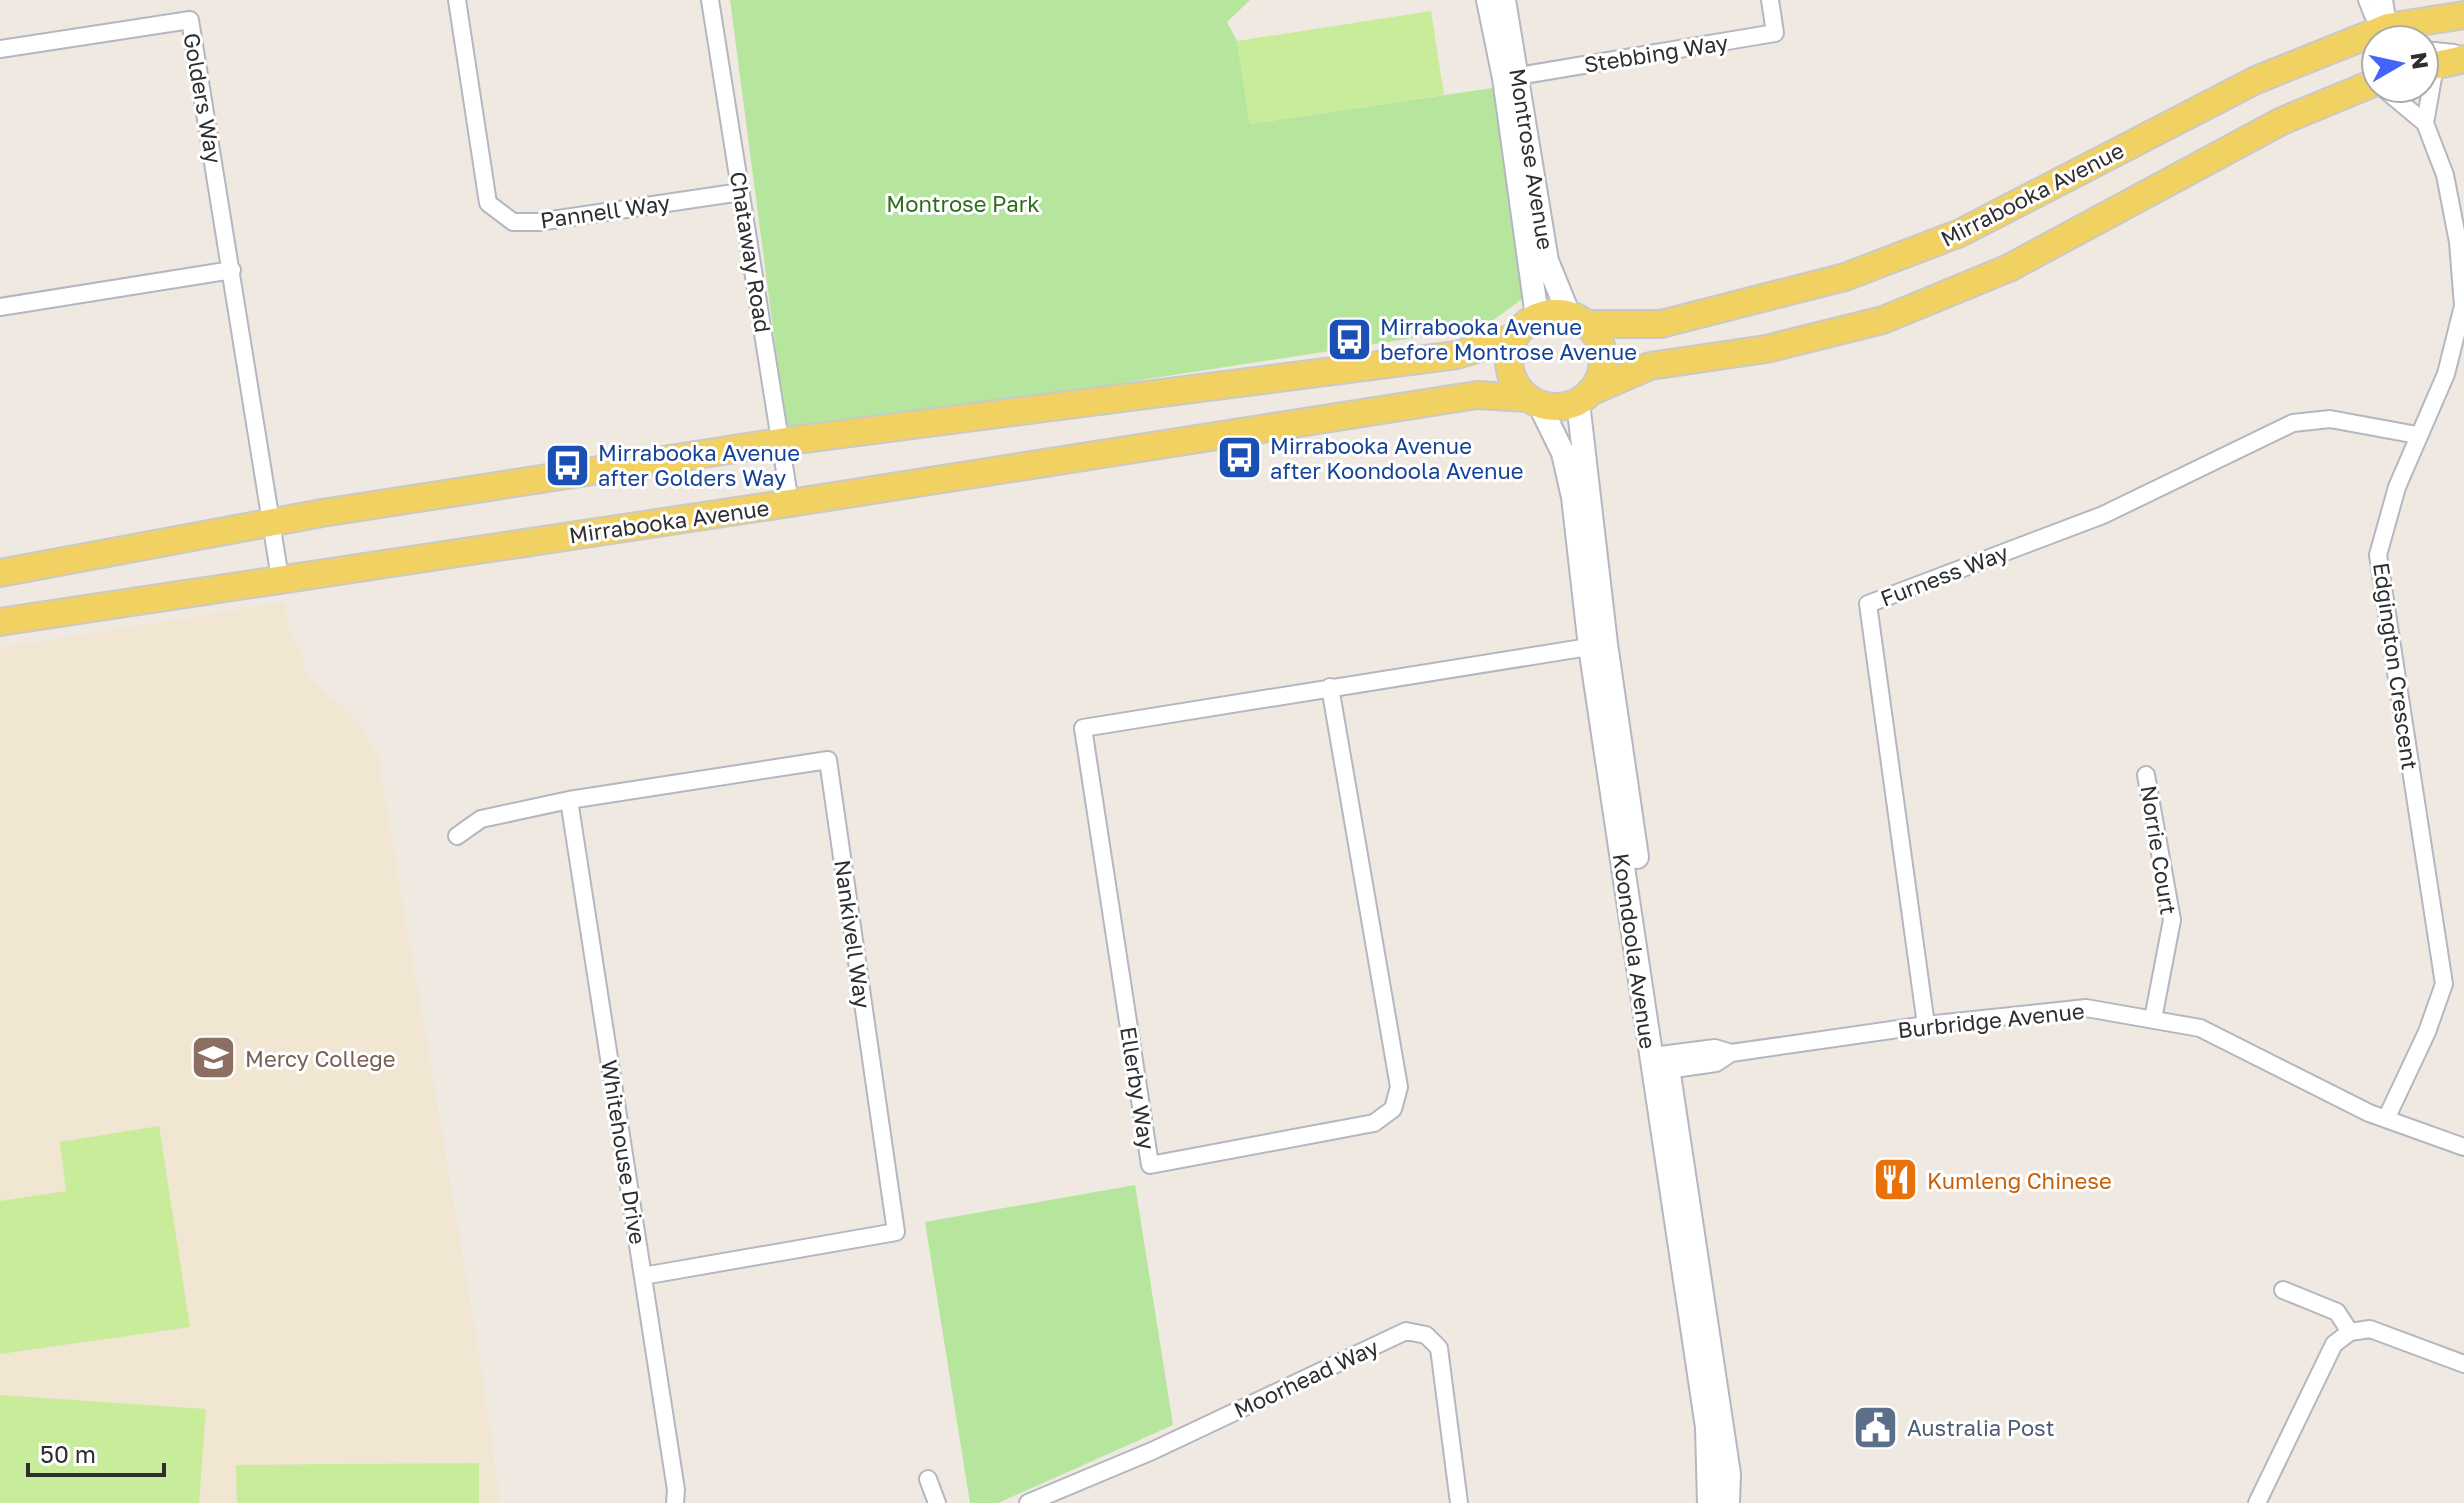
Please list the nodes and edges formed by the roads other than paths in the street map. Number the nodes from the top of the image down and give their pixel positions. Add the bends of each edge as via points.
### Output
1 (457, 0) edge
2 (710, 0) edge
3 (1488, 0) edge
4 (1504, 0) edge
5 (1770, 0) edge
6 (2367, 0) edge
7 (2384, 0) edge
8 (2464, 15) edge
9 (2382, 24) edge
10 (2390, 24) edge
11 (2434, 24) edge
12 (2360, 47) edge
13 (0, 49) edge
14 (2464, 56) edge
15 (2440, 59) edge
16 (1512, 77) junction
17 (2360, 89) edge
18 (2402, 104) edge
19 (2426, 104) edge
20 (2425, 123) junction
21 (741, 192) junction
22 (232, 270) junction
23 (0, 307) edge
24 (1537, 317) junction
25 (1578, 320) junction
26 (1515, 337) junction
27 (1584, 397) junction
28 (1534, 401) junction
29 (2417, 435) junction
30 (780, 442) junction
31 (790, 503) junction
32 (271, 522) junction
33 (0, 573) edge
34 (280, 578) junction
35 (0, 622) edge
36 (1598, 646) junction
37 (1330, 687) junction
38 (2146, 775) dead end
39 (569, 800) junction
40 (457, 836) dead end
41 (2153, 1019) junction
42 (1926, 1025) junction
43 (1660, 1063) junction
44 (2386, 1119) junction
45 (2464, 1147) edge
46 (643, 1276) junction
47 (2283, 1290) dead end
48 (2350, 1332) junction
49 (2464, 1364) edge
50 (928, 1479) dead end
51 (675, 1503) edge
52 (937, 1503) edge
53 (1028, 1503) edge
54 (1459, 1503) edge
55 (1709, 1503) edge
56 (1728, 1503) edge
57 (2257, 1503) edge

1 - 21 street, Pannell Way via 488,203 513,222
2 - 21 street, Chataway Road
3 - 16 street, Montrose Avenue
4 - 16 street, Montrose Avenue
5 - 16 street, Stebbing Way via 1775,33
6 - 9 street
7 - 10 street
8 - 11 main road, Mirrabooka Avenue
12 - 25 main road, Mirrabooka Avenue via 2256,80 1960,233 1845,277 1661,324
13 - 22 street, Golders Way via 190,20
14 - 15 main road
16 - 24 street, Montrose Avenue
16 - 25 street, Montrose Avenue via 1547,261
17 - 27 main road, Mirrabooka Avenue via 2282,121 2009,268 1883,320 1766,349 1650,366
18 - 20 street, Edgington Crescent
19 - 20 street
20 - 29 street, Edgington Crescent via 2445,175 2463,306 2446,374
21 - 30 street, Chataway Road
22 - 23 street
22 - 32 street, Golders Way
24 - 25 main road, Mirrabooka Avenue
24 - 26 main road
25 - 27 main road via 1601,350 1598,380
26 - 28 main road via 1509,364 1519,389
26 - 30 main road via 1457,355
27 - 28 main road, Mirrabooka Avenue via 1565,406
27 - 36 street, Koondoola Avenue
28 - 31 main road, Mirrabooka Avenue via 1477,395
28 - 36 street, Koondoola Avenue via 1569,475
29 - 42 street, Furness Way via 2330,419 2293,423 2103,515 1868,604
29 - 44 street, Edgington Crescent via 2378,555 2444,984
30 - 31 street, Chataway Road
30 - 32 main road
31 - 34 main road, Mirrabooka Avenue
32 - 33 main road
32 - 34 street, Golders Way
34 - 35 main road, Mirrabooka Avenue
36 - 37 street, Ellerby Way
36 - 43 street, Koondoola Avenue
37 - 37 street, Ellerby Way via 1399,1087 1393,1109 1374,1123 1150,1165 1083,728
38 - 41 street, Norrie Court via 2172,920
39 - 40 street, Nankivell Way via 481,819
39 - 46 street, Whitehouse Drive
39 - 46 street, Nankivell Way via 828,760 896,1232
41 - 42 street, Burbridge Avenue via 2086,1008
41 - 44 street, Burbridge Avenue via 2200,1028
42 - 43 street, Burbridge Avenue via 1731,1053 1716,1063
43 - 55 street, Koondoola Avenue via 1707,1427
43 - 56 street, Koondoola Avenue via 1727,1459
44 - 45 street, Burbridge Avenue
46 - 51 street, Whitehouse Drive
47 - 48 street via 2337,1312
48 - 49 street via 2370,1329
48 - 57 street via 2334,1344
50 - 52 street
53 - 54 street, Moorhead Way via 1152,1451 1406,1331 1426,1335 1439,1348

